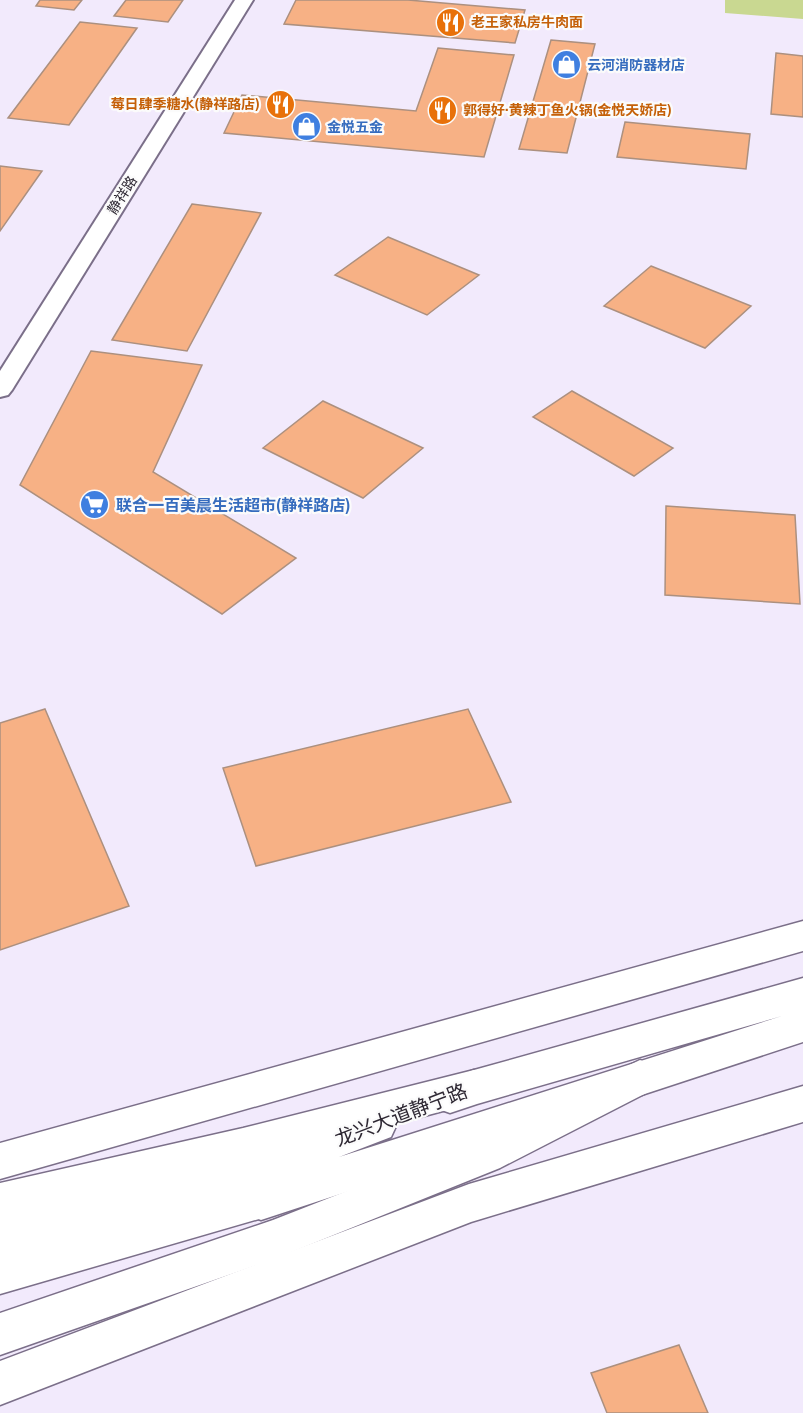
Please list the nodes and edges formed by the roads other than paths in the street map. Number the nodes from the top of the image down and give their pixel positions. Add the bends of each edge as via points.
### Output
1 (244, 0) edge
2 (0, 390) edge
3 (803, 936) edge
4 (803, 994) edge
5 (803, 1026) edge
6 (803, 1104) edge
7 (0, 1161) edge
8 (256, 1190) junction
9 (0, 1203) edge
10 (0, 1241) edge
11 (0, 1274) edge
12 (0, 1334) edge
13 (0, 1383) edge

1 - 2 street, 静祥路
3 - 7 main road
4 - 8 main road, 龙兴大道静宁路 via 474,1087
5 - 8 main road via 640,1077 486,1155
6 - 13 main road via 469,1203
8 - 9 main road
8 - 10 main road, 龙兴大道静宁路
8 - 11 main road, 龙兴大道静宁路
8 - 12 main road

